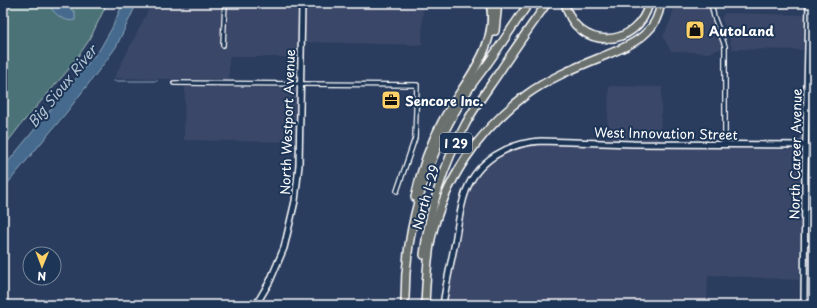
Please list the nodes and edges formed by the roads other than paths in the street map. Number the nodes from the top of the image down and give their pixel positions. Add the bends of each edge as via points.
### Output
1 (225, 3) edge
2 (302, 3) edge
3 (490, 3) edge
4 (498, 3) edge
5 (529, 3) edge
6 (546, 3) edge
7 (565, 3) edge
8 (649, 3) edge
9 (661, 3) edge
10 (712, 3) edge
11 (808, 3) edge
12 (223, 45) dead end
13 (174, 83) dead end
14 (300, 84) junction
15 (467, 92) junction
16 (725, 144) junction
17 (806, 145) junction
18 (397, 191) dead end
19 (411, 231) junction
20 (805, 242) junction
21 (814, 243) edge
22 (256, 305) edge
23 (406, 305) edge
24 (422, 305) edge
25 (426, 305) edge
26 (443, 305) edge
27 (804, 305) edge

1 - 12 street
2 - 14 street, North Westport Avenue
3 - 19 highway via 491,23 485,48 442,120 425,158 412,209
4 - 15 highway via 491,45
5 - 15 highway, North I-29 / I 29
6 - 24 highway, North I-29 / I 29 via 476,107 460,134 448,162 427,231 422,270
7 - 8 highway via 572,21 581,30 592,36 609,39 636,28 643,19
9 - 25 highway via 655,23 648,32 626,46 537,88 506,111 472,149 450,186 437,218 428,257
10 - 16 street via 714,17 725,46
11 - 17 street, North Career Avenue
13 - 14 street
14 - 18 street via 417,85 415,138
14 - 22 street, North Westport Avenue via 299,166 295,201 284,248
15 - 19 highway, North I-29 / I 29 via 446,127 433,157
16 - 17 street, West Innovation Street
16 - 26 street, West Innovation Street via 526,142 492,157 475,174 468,186
17 - 20 street, North Career Avenue
19 - 23 highway, North I-29 / I 29 via 406,269
20 - 21 street
20 - 27 street, North Career Avenue

